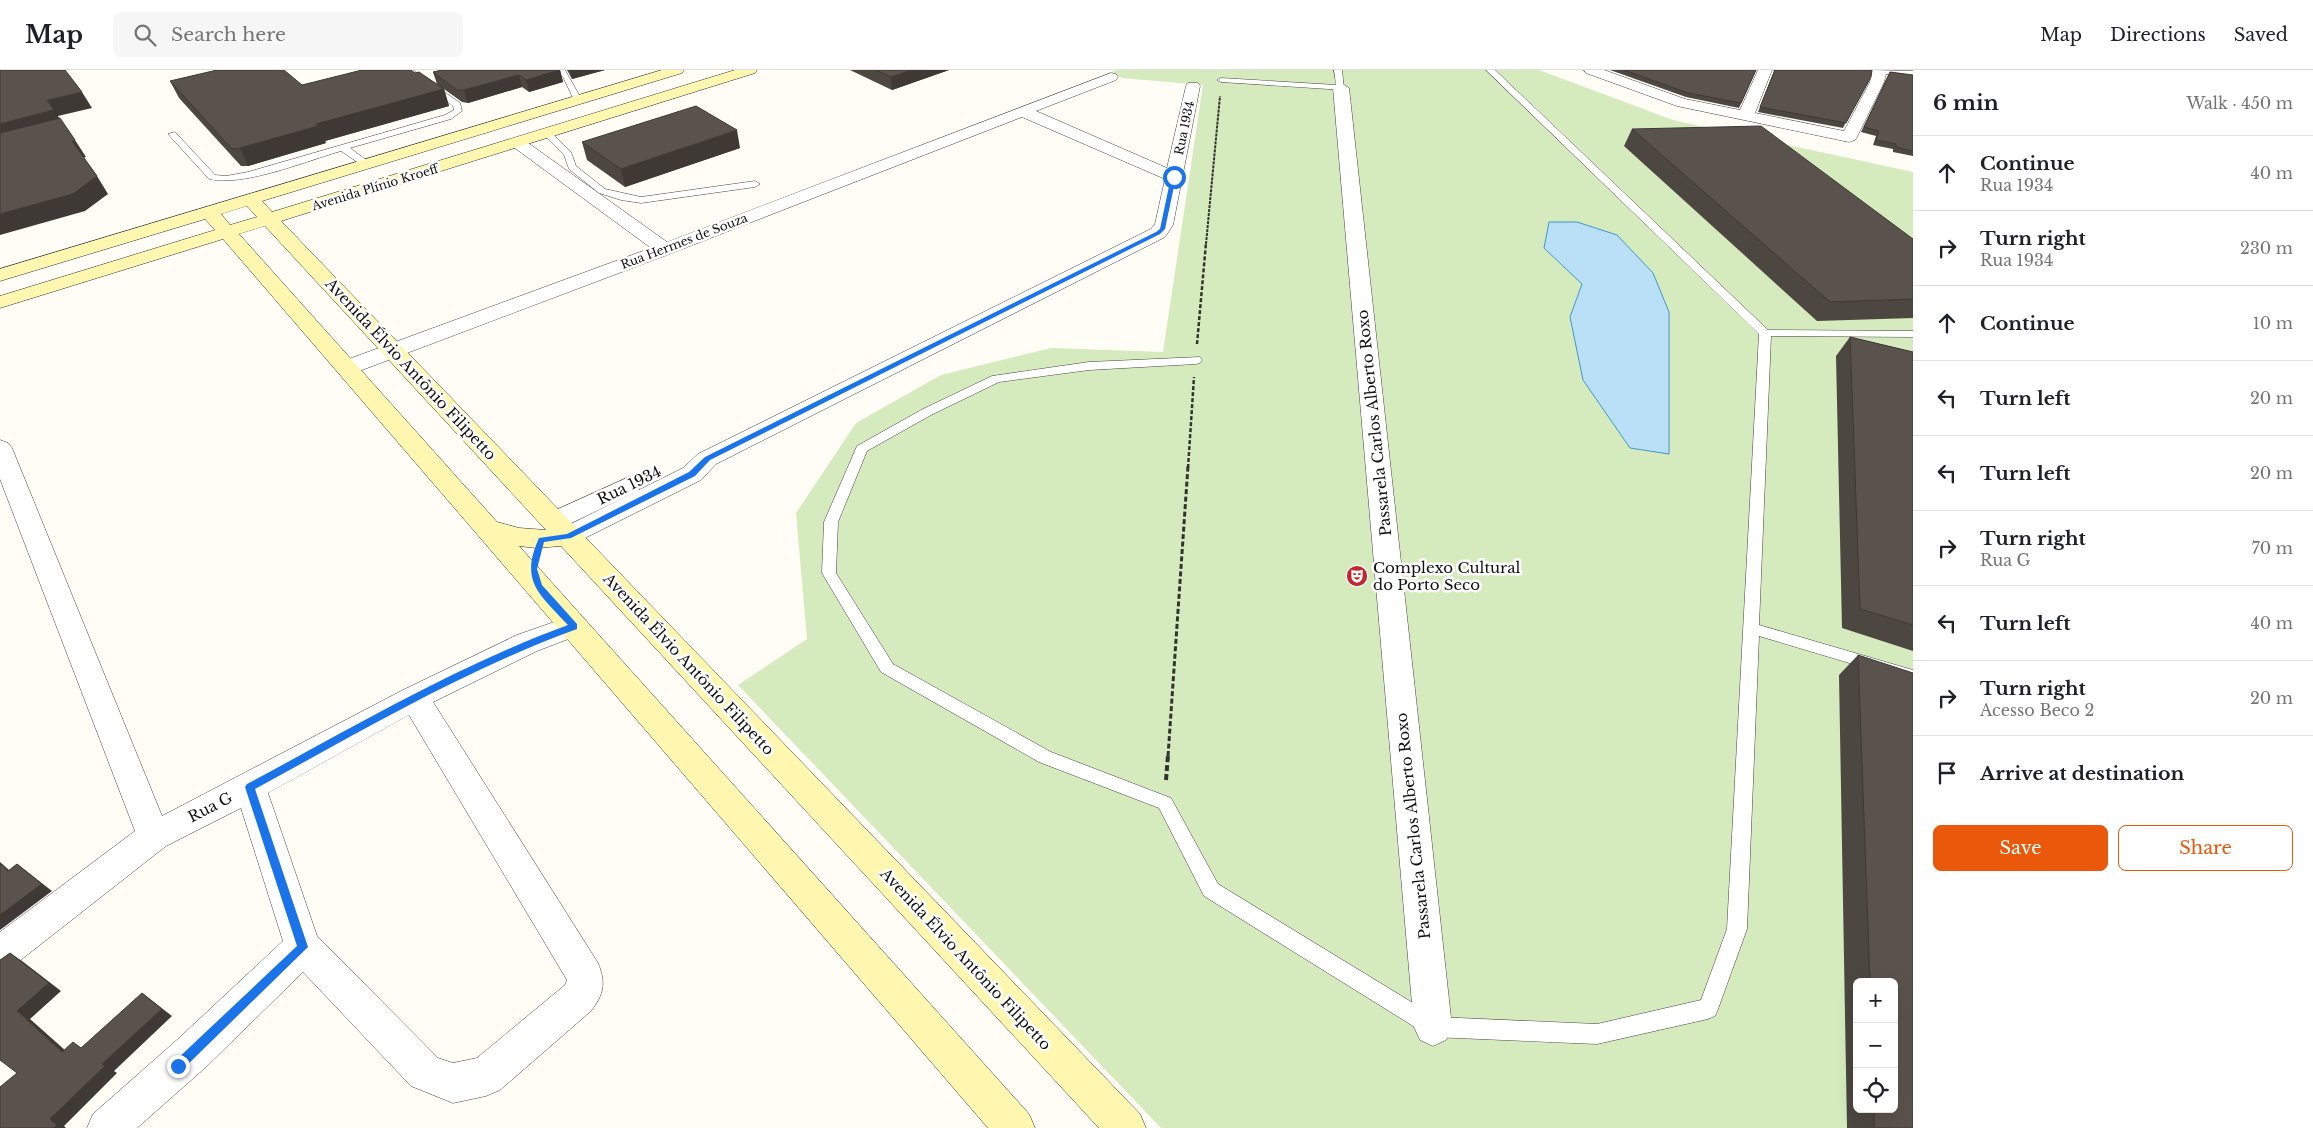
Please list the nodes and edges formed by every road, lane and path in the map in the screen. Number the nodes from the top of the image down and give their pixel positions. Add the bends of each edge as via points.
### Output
1 (408, 70) edge
2 (560, 70) edge
3 (677, 70) edge
4 (750, 70) edge
5 (1490, 70) edge
6 (1591, 70) edge
7 (1765, 70) edge
8 (1879, 70) edge
9 (1888, 70) edge
10 (1913, 75) edge
11 (1648, 76) edge
12 (1111, 77) dead end
13 (1340, 79) edge
14 (1221, 80) joint
15 (1193, 86) dead end
16 (1637, 88) junction
17 (578, 100) junction
18 (1022, 112) junction
19 (1746, 115) junction
20 (172, 134) dead end
21 (548, 134) junction
22 (518, 143) junction
23 (342, 148) junction
24 (366, 164) junction
25 (1174, 177) junction
26 (755, 184) dead end
27 (252, 200) junction
28 (210, 212) junction
29 (270, 220) junction
30 (227, 232) junction
31 (664, 249) junction
32 (0, 275) edge
33 (0, 302) edge
34 (1765, 334) junction
35 (1913, 334) edge
36 (394, 351) junction
37 (1196, 360) junction
38 (346, 368) junction
39 (0, 448) edge
40 (486, 527) junction
41 (555, 533) junction
42 (538, 586) junction
43 (574, 626) junction
44 (1751, 628) junction
45 (1913, 676) edge
46 (414, 698) junction
47 (250, 787) junction
48 (1165, 803) junction
49 (154, 836) junction
50 (303, 947) junction
51 (0, 954) edge
52 (1433, 1027) junction
53 (107, 1128) edge
54 (1015, 1128) edge
55 (1126, 1128) edge

1 - 23 lane via 457,105 458,110 448,117
2 - 17 lane via 565,73 571,92
3 - 17 main road, Avenida Plínio Kroeff
4 - 21 main road, Avenida Plínio Kroeff
5 - 34 lane
6 - 16 street
7 - 19 street
8 - 19 street via 1877,82 1849,137
9 - 10 street
11 - 16 street
12 - 18 street, Rua Hermes de Souza
13 - 14 lane
13 - 52 street, Passarela Carlos Alberto Roxo
14 - 37 path
15 - 25 street, Rua 1934
16 - 19 street via 1682,103
17 - 24 main road, Avenida Plínio Kroeff
18 - 25 street
18 - 31 street, Rua Hermes de Souza
20 - 23 lane via 212,177 226,179
21 - 22 main road, Avenida Plínio Kroeff
21 - 26 lane via 568,154 572,167 602,191 621,197 641,200
22 - 29 main road, Avenida Plínio Kroeff
22 - 31 street
23 - 24 lane
24 - 27 main road, Avenida Plínio Kroeff
25 - 41 street, Rua 1934 via 1162,229 1158,233 707,459 692,474
27 - 28 main road, Avenida Plínio Kroeff
27 - 29 main road, Avenida Élvio Antônio Filipetto
28 - 30 main road
28 - 32 main road, Avenida Plínio Kroeff
29 - 30 main road, Avenida Plínio Kroeff
29 - 36 main road, Avenida Élvio Antônio Filipetto
30 - 33 main road, Avenida Plínio Kroeff
30 - 38 main road
31 - 36 street, Rua Hermes de Souza
34 - 35 lane
34 - 44 lane
36 - 38 street, Rua Hermes de Souza
36 - 41 main road, Avenida Élvio Antônio Filipetto
37 - 48 path
37 - 48 lane via 1090,366 996,379 927,412 862,449 831,522 829,573 887,668 1045,757
38 - 40 main road
39 - 49 street
40 - 41 main road via 516,538
40 - 42 main road
41 - 42 main road via 533,569
41 - 55 main road, Avenida Élvio Antônio Filipetto
42 - 43 main road
43 - 46 street, Rua G via 527,643
43 - 54 main road
44 - 45 lane
44 - 52 lane via 1737,929 1708,1009 1597,1034
46 - 47 street, Rua G
46 - 50 street via 585,976 586,988 486,1076 453,1083 425,1072
47 - 49 street, Rua G
47 - 50 street
48 - 52 lane via 1211,890
49 - 51 street, Rua G
50 - 53 street via 192,1053

